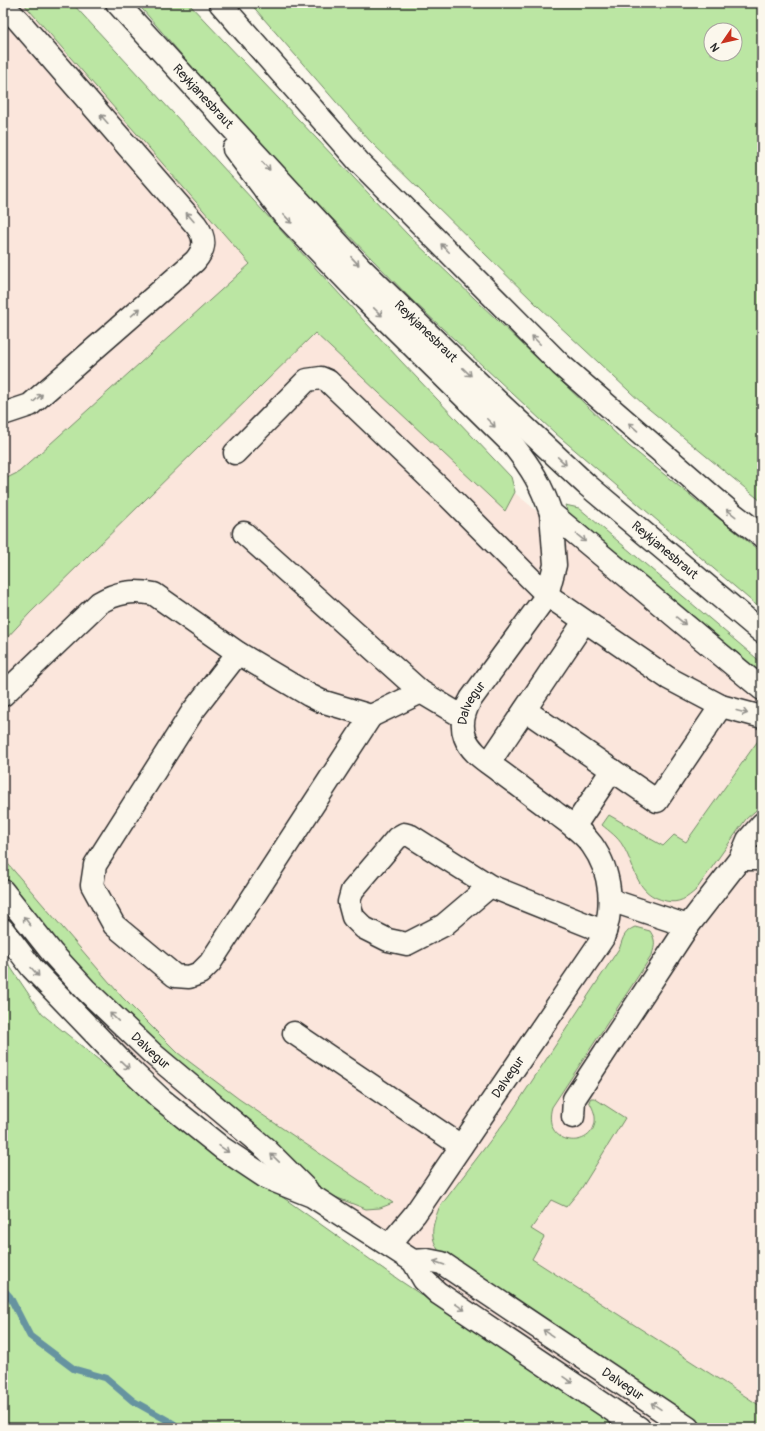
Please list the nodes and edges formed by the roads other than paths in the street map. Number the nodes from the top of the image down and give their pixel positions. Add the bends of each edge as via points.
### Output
1 (116, 3) edge
2 (220, 3) edge
3 (3, 6) edge
4 (153, 44) junction
5 (3, 414) edge
6 (235, 452) dead end
7 (551, 513) junction
8 (244, 533) dead end
9 (762, 536) edge
10 (547, 595) junction
11 (584, 622) junction
12 (762, 632) edge
13 (238, 653) junction
14 (762, 688) edge
15 (421, 692) junction
16 (3, 695) edge
17 (721, 706) junction
18 (525, 710) junction
19 (372, 716) junction
20 (463, 717) junction
21 (762, 717) edge
22 (489, 763) junction
23 (612, 770) junction
24 (762, 824) edge
25 (574, 827) junction
26 (740, 859) junction
27 (762, 859) edge
28 (490, 886) junction
29 (3, 891) edge
30 (610, 900) junction
31 (688, 926) junction
32 (3, 930) edge
33 (605, 932) junction
34 (294, 1033) dead end
35 (573, 1117) dead end
36 (461, 1146) junction
37 (312, 1196) junction
38 (389, 1245) junction
39 (413, 1261) junction
40 (639, 1428) edge
41 (688, 1428) edge

1 - 4 main road, Reykjanesbraut
9 -> 2 main road via 728,510 561,365 359,162
5 -> 3 main road via 30,405 195,261 205,245 203,234 196,225
4 -> 7 main road, Dalvegur via 283,214 365,299 514,445 542,487
4 -> 12 main road, Reykjanesbraut via 360,267 497,401 587,485
6 - 10 main road via 307,380 321,378 445,493
7 - 10 main road, Dalvegur via 555,565
7 -> 14 main road
8 - 15 main road
10 - 11 main road
10 - 20 main road, Dalvegur via 471,699
11 - 17 main road via 668,678
11 - 18 main road
13 - 16 main road via 154,594 127,592 99,603
13 - 19 main road via 321,701
13 - 19 main road via 193,711 95,865 91,878 92,885 114,925 175,976 188,977 200,973 210,963
15 - 19 main road
15 - 20 main road
17 -> 21 main road
17 - 23 main road via 657,801
18 - 22 main road
18 - 23 main road
20 - 22 main road, Dalvegur via 464,736 476,754
22 - 25 main road, Dalvegur
23 - 25 main road
24 - 26 main road via 748,840
25 - 30 main road, Dalvegur via 592,845 600,858 606,872
26 - 27 main road
26 - 31 main road
28 - 28 main road via 404,834 397,838 352,890 349,902 353,917 364,928 388,940 407,944 444,925
28 - 33 main road
37 -> 29 main road, Dalvegur via 266,1149 154,1056 85,989 53,954
30 - 31 main road
30 - 33 main road, Dalvegur
31 - 35 main road via 574,1099
32 -> 37 main road, Dalvegur via 32,968 161,1099 222,1148 267,1178
33 - 36 main road, Dalvegur
34 - 36 main road
36 - 38 main road, Dalvegur via 415,1214
37 - 38 main road, Dalvegur
38 - 39 main road, Dalvegur
39 -> 40 main road, Dalvegur via 424,1280 438,1293
41 -> 39 main road, Dalvegur via 442,1263 428,1260

